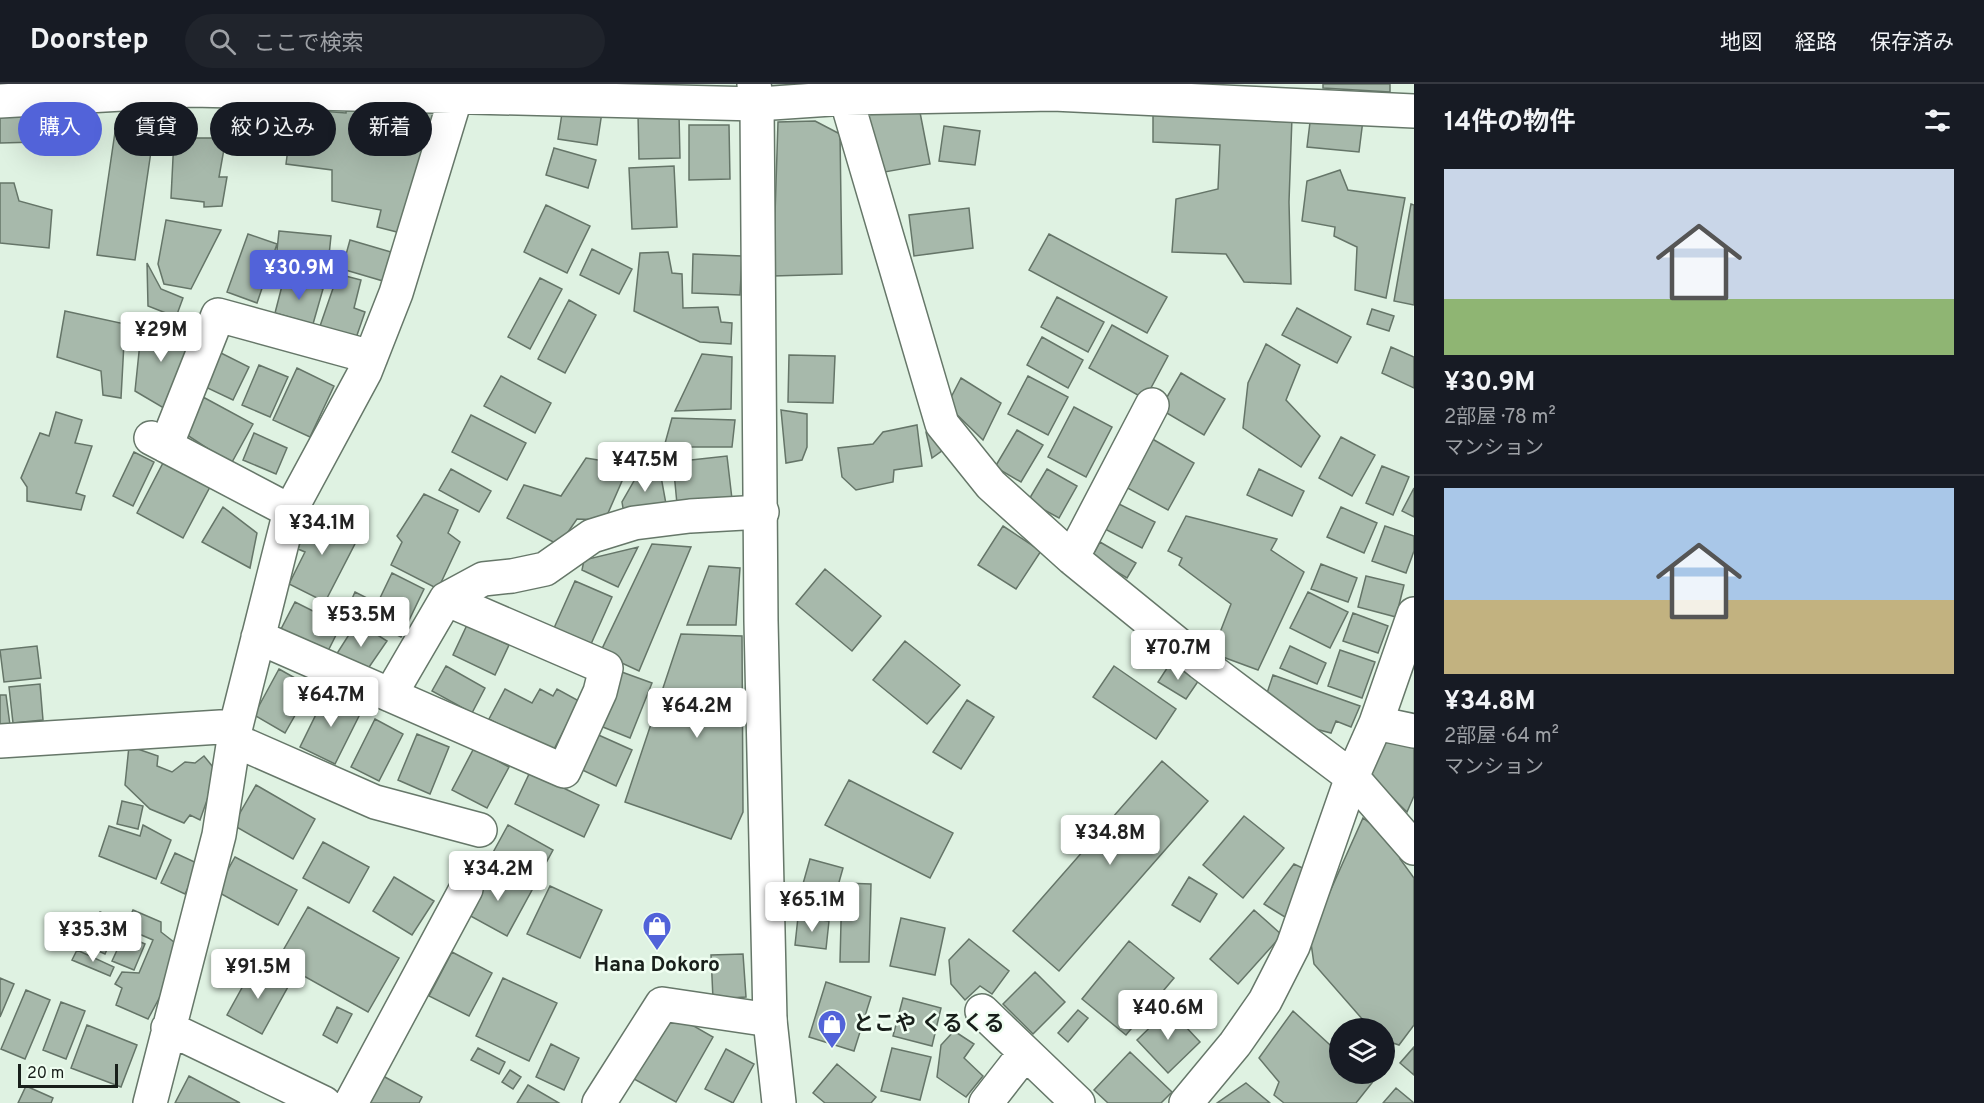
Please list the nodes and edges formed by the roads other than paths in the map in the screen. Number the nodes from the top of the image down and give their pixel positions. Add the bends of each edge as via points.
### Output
1 (1, 84) edge
2 (0, 88) edge
3 (373, 89) edge
4 (756, 94) edge
5 (1256, 94) edge
6 (456, 96) junction
7 (846, 98) junction
8 (0, 101) edge
9 (1414, 111) edge
10 (371, 357) junction
11 (1152, 405) dead end
12 (290, 511) junction
13 (762, 512) junction
14 (1072, 558) junction
15 (446, 599) junction
16 (1414, 614) edge
17 (258, 638) junction
18 (390, 694) junction
19 (1376, 723) junction
20 (1414, 731) edge
21 (235, 733) junction
22 (0, 741) edge
23 (1352, 777) junction
24 (480, 830) dead end
25 (1414, 848) edge
26 (466, 889) dead end
27 (982, 1011) dead end
28 (770, 1020) junction
29 (168, 1028) junction
30 (1025, 1053) junction
31 (150, 1103) edge
32 (324, 1103) edge
33 (351, 1103) edge
34 (599, 1103) edge
35 (779, 1103) edge
36 (986, 1103) edge
37 (1078, 1103) edge
38 (1186, 1103) edge

1 - 2 street
3 - 6 street
3 - 8 street via 192,90
4 - 6 street
4 - 7 street
4 - 13 street
5 - 7 street
5 - 9 street
6 - 10 street via 396,293
7 - 14 street via 942,424 991,485
10 - 12 street
10 - 12 street via 218,315 158,442
11 - 14 street
12 - 17 street
13 - 15 street via 634,523 592,536 545,569 483,579
13 - 28 street
14 - 23 street via 1201,663
15 - 18 street
15 - 18 street via 606,668 600,692 564,771
16 - 19 street
17 - 18 street
17 - 21 street
19 - 20 street
19 - 23 street
21 - 22 street
21 - 24 street via 375,802
21 - 29 street via 219,835
23 - 25 street
23 - 38 street via 1284,964 1265,1001 1235,1044
26 - 33 street
27 - 30 street
28 - 34 street via 662,1004
28 - 35 street
29 - 31 street
29 - 32 street
30 - 36 street
30 - 37 street

